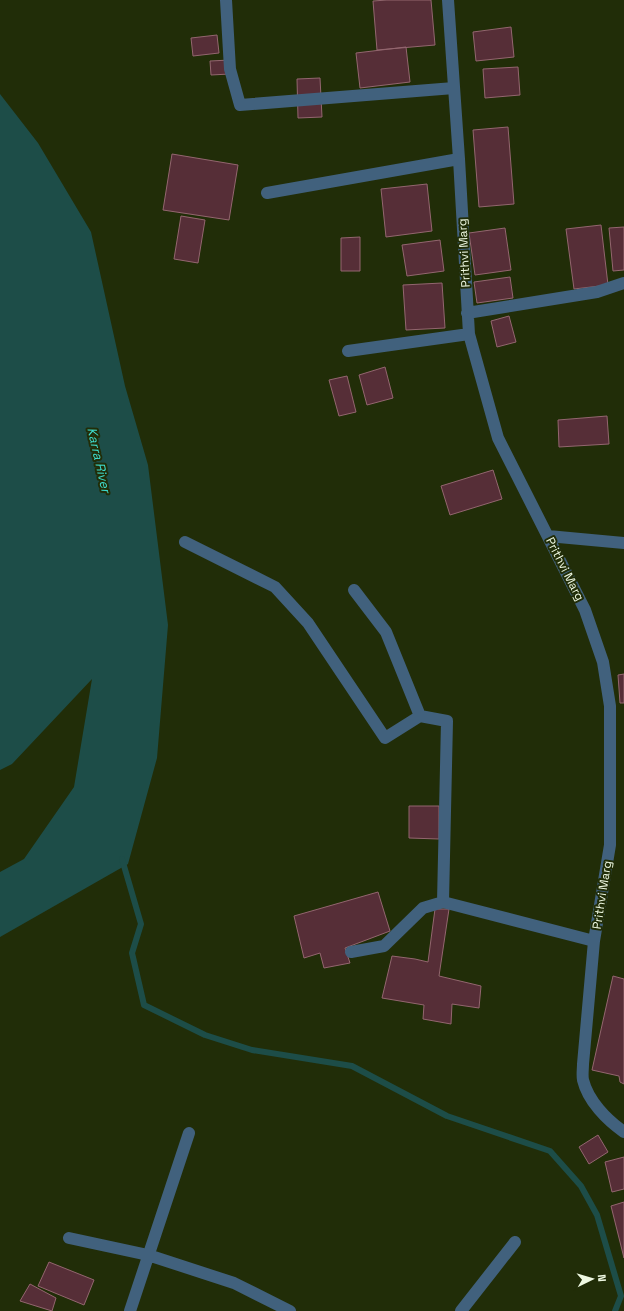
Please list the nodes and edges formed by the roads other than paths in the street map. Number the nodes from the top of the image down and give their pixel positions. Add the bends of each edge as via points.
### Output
1 (226, 0) edge
2 (448, 0) edge
3 (454, 88) junction
4 (459, 159) junction
5 (267, 193) dead end
6 (624, 283) edge
7 (467, 313) junction
8 (469, 334) junction
9 (348, 351) dead end
10 (548, 536) junction
11 (185, 542) dead end
12 (624, 543) edge
13 (354, 590) dead end
14 (420, 716) junction
15 (442, 902) junction
16 (594, 941) junction
17 (351, 952) dead end
18 (624, 1132) edge
19 (189, 1133) dead end
20 (70, 1238) dead end
21 (515, 1242) dead end
22 (148, 1255) junction
23 (130, 1311) edge
24 (290, 1311) edge
25 (461, 1311) edge

1 - 3 street via 230,69 240,105
2 - 3 street, Prithvi Marg
3 - 4 street, Prithvi Marg
4 - 5 street
4 - 7 street, Prithvi Marg
6 - 7 street via 598,292
7 - 8 street, Prithvi Marg
8 - 9 street
8 - 10 street, Prithvi Marg via 498,438
10 - 12 street
10 - 16 street, Prithvi Marg via 585,610 603,662 610,706 610,845
11 - 14 street via 275,587 308,623 385,738
13 - 14 street via 386,632
14 - 15 street via 447,721
15 - 16 street
15 - 17 street via 423,908 384,946
16 - 18 street, Prithvi Marg via 583,1079 589,1094 610,1122
19 - 22 street
20 - 22 street
21 - 25 street
22 - 23 street
22 - 24 street via 234,1283

